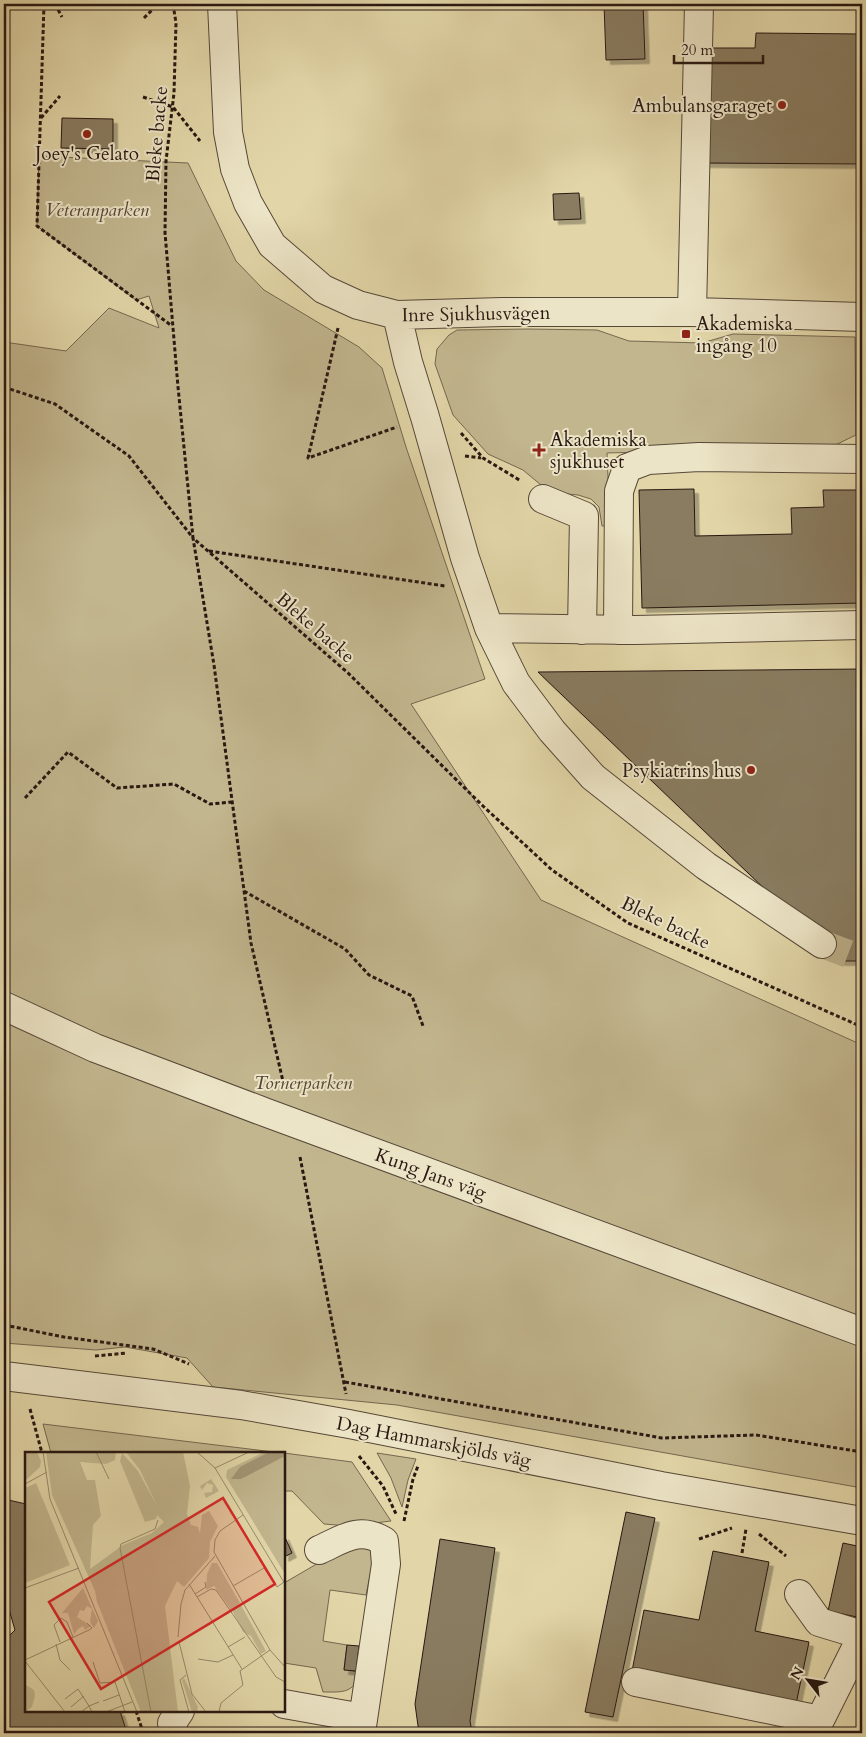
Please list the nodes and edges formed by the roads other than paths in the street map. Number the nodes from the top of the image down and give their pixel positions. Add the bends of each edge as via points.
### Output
1 (222, 4) edge
2 (699, 4) edge
3 (692, 312) junction
4 (398, 315) junction
5 (862, 317) edge
6 (862, 459) edge
7 (534, 491) road end
8 (862, 625) edge
9 (489, 628) junction
10 (582, 630) junction
11 (627, 630) junction
12 (822, 944) tunnel mouth
13 (4, 1006) edge
14 (862, 1332) edge
15 (4, 1376) edge
16 (862, 1521) edge
17 (319, 1550) dead end
18 (799, 1594) dead end
19 (862, 1635) edge
20 (636, 1682) dead end
21 (285, 1704) edge
22 (179, 1712) edge
23 (362, 1726) edge
24 (174, 1733) edge

1 - 4 street, Inre Sjukhusvägen via 228,132 248,203 272,244 323,289 358,305
2 - 3 street
3 - 4 street, Inre Sjukhusvägen
3 - 5 street, Inre Sjukhusvägen
4 - 9 street via 408,362 465,558
6 - 11 street via 699,457 648,460 627,468 619,492
7 - 10 street via 584,516
8 - 11 street
9 - 10 street
9 - 12 street via 516,683 552,731 593,777 706,866
10 - 11 street
13 - 14 street, Kung Jans väg via 95,1048
15 - 16 street, Dag Hammarskjölds väg via 241,1405 661,1486
17 - 23 street via 355,1534 375,1535 384,1541 386,1564
18 - 19 street via 819,1622
19 - 20 street via 820,1720
21 - 23 street
22 - 24 street via 172,1723

